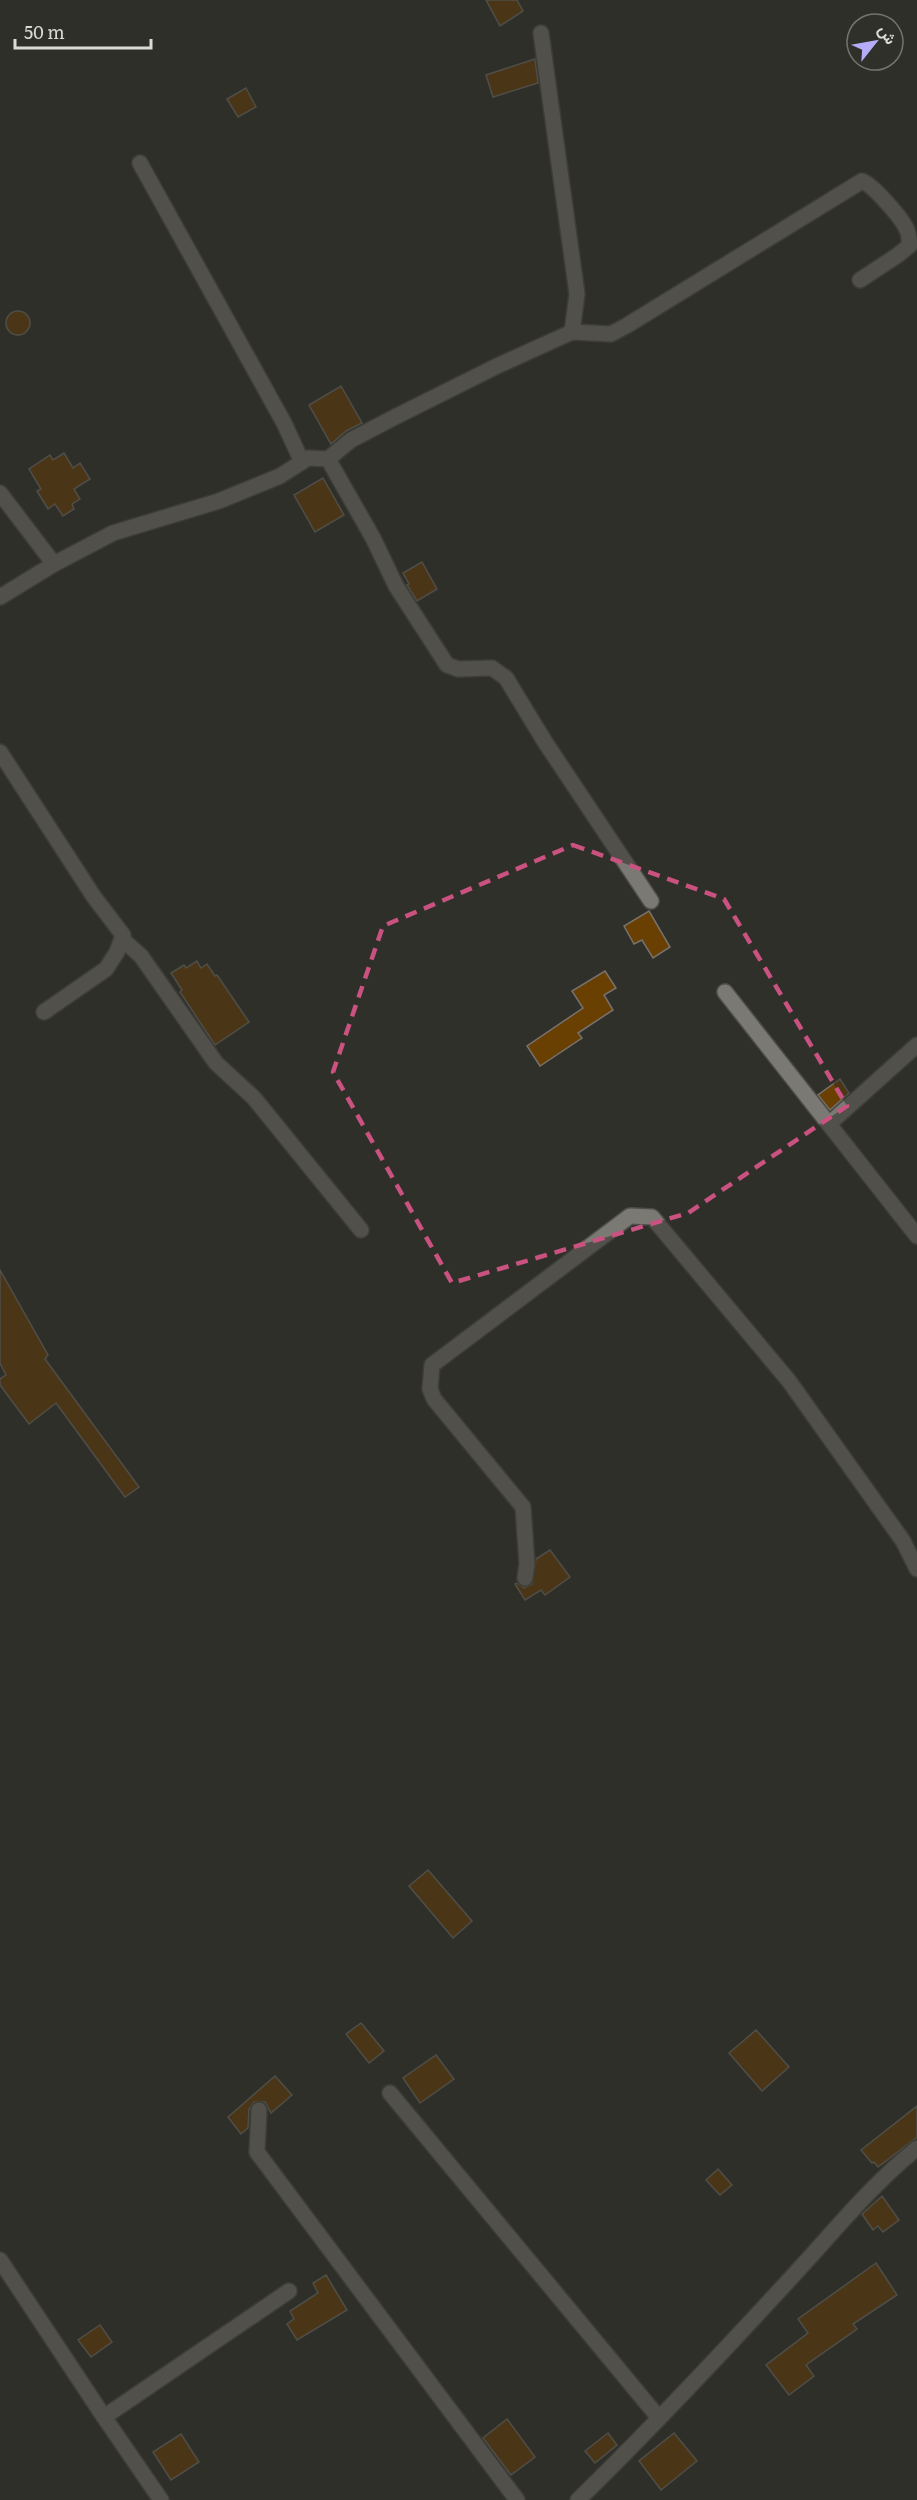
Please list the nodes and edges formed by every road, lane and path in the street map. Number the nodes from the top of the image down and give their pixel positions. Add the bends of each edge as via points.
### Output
1 (541, 33) dead end
2 (140, 163) dead end
3 (860, 280) dead end
4 (572, 332) junction
5 (328, 459) junction
6 (302, 462) junction
7 (0, 493) edge
8 (54, 564) junction
9 (0, 597) edge
10 (0, 752) edge
11 (651, 901) dead end
12 (122, 939) junction
13 (725, 992) dead end
14 (44, 1012) dead end
15 (917, 1045) edge
16 (830, 1123) junction
17 (362, 1230) dead end
18 (917, 1236) edge
19 (917, 1569) edge
20 (525, 1578) dead end
21 (390, 2093) dead end
22 (259, 2110) dead end
23 (917, 2148) edge
24 (0, 2260) edge
25 (289, 2291) dead end
26 (104, 2417) junction
27 (659, 2418) junction
28 (161, 2500) edge
29 (517, 2500) edge
30 (578, 2500) edge

1 - 4 street via 577,294
2 - 6 street
3 - 4 street via 910,245 907,230 896,213 862,181 611,334
4 - 5 street via 395,417 351,440
5 - 6 street via 308,458
5 - 11 street via 396,586 447,665 458,669 492,668 506,678
6 - 8 street via 280,476 219,501 112,533
7 - 8 street
8 - 9 street
10 - 12 street via 123,935
12 - 14 street via 106,969
12 - 17 street via 141,956 216,1063 254,1098
13 - 16 street
15 - 16 street
16 - 18 street
19 - 20 street via 903,1541 789,1381 652,1217 630,1216 432,1365 430,1389 434,1399 523,1507
21 - 27 street
22 - 29 street via 257,2152
23 - 27 street via 851,2209
24 - 26 street
25 - 26 street
26 - 28 street
27 - 30 street

